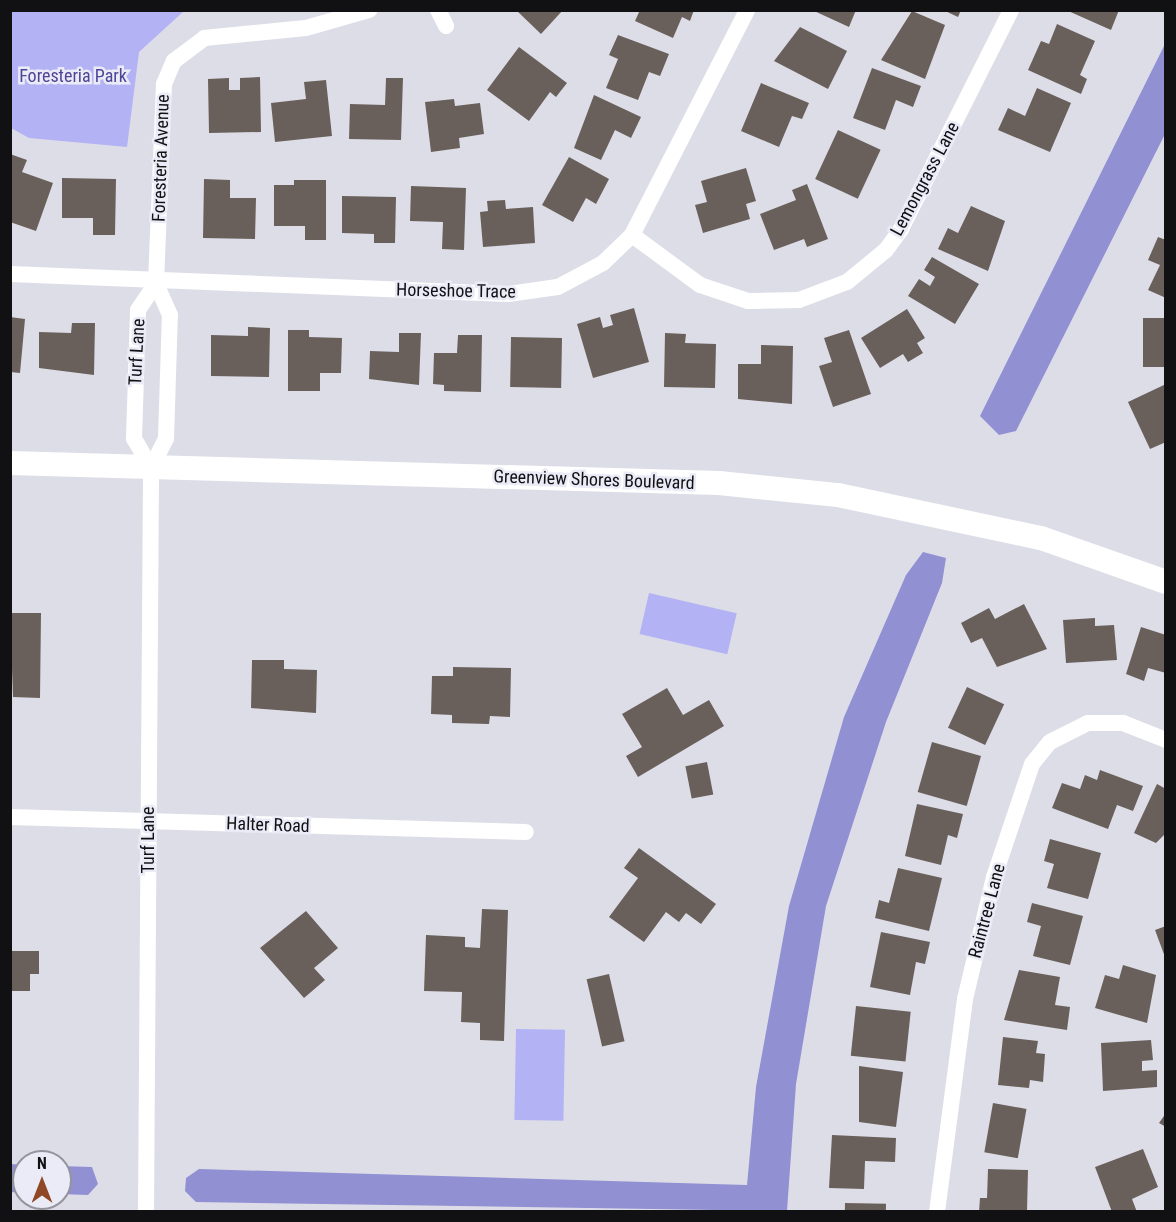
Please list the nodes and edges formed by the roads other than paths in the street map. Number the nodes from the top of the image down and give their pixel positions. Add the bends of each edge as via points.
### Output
1 (369, 10) edge
2 (438, 10) edge
3 (747, 10) edge
4 (1011, 10) edge
5 (446, 26) dead end
6 (632, 235) junction
7 (10, 274) edge
8 (156, 283) junction
9 (10, 463) edge
10 (151, 468) junction
11 (1166, 582) edge
12 (1166, 740) edge
13 (10, 817) edge
14 (148, 821) junction
15 (526, 832) dead end
16 (146, 1212) edge
17 (937, 1212) edge

1 - 8 street, Foresteria Avenue via 306,28 216,34 193,44 174,61 162,98
2 - 5 street
3 - 6 street, Horseshoe Trace
4 - 6 street, Lemongrass Lane via 901,229 874,262 847,282 799,300 748,301 700,285
6 - 8 street, Horseshoe Trace via 582,277 533,292
7 - 8 street, Horseshoe Trace
8 - 10 street, Turf Lane via 170,315 166,439
8 - 10 street, Turf Lane via 138,310 134,439
9 - 10 street, Greenview Shores Boulevard
10 - 11 street, Greenview Shores Boulevard via 719,483 838,495 1041,538
10 - 14 street, Turf Lane
12 - 17 street, Raintree Lane via 1123,723 1088,723 1050,742 1032,764 994,877 965,999
13 - 14 street, Halter Road
14 - 15 street, Halter Road
14 - 16 street, Turf Lane

